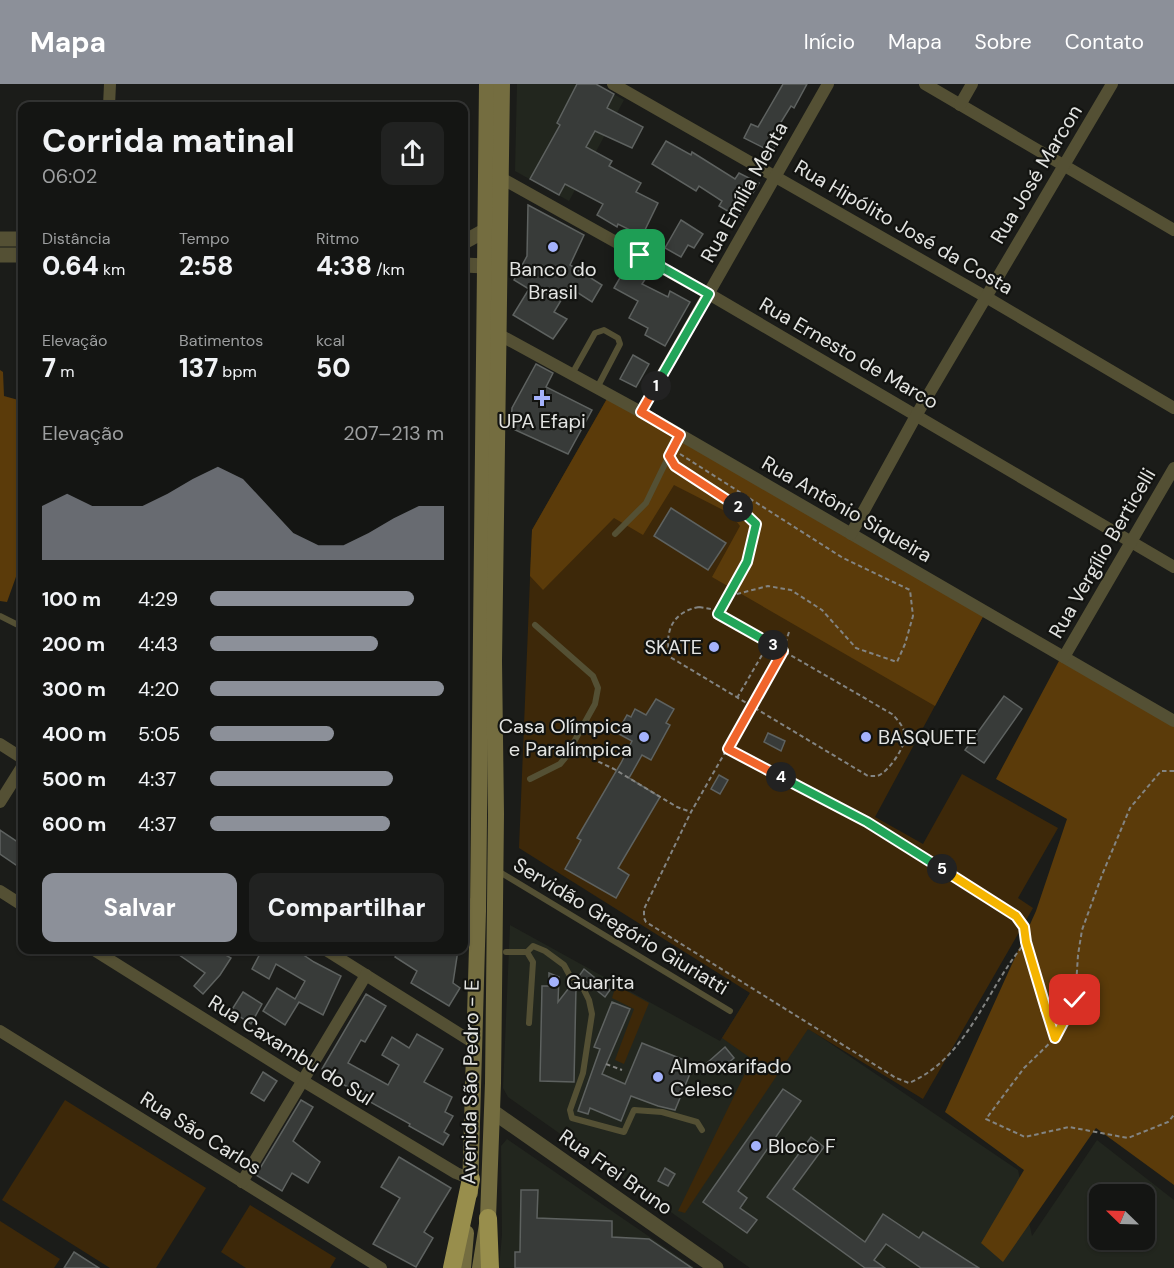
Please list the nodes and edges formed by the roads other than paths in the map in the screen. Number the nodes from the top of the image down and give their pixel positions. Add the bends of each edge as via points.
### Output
1 (110, 84) edge
2 (487, 84) edge
3 (502, 84) edge
4 (613, 84) edge
5 (828, 84) edge
6 (925, 84) edge
7 (972, 84) edge
8 (1112, 84) edge
9 (109, 102) edge
10 (960, 105) junction
11 (1064, 166) junction
12 (775, 175) junction
13 (501, 178) junction
14 (1173, 226) edge
15 (486, 230) junction
16 (0, 238) edge
17 (18, 239) edge
18 (468, 240) edge
19 (0, 255) edge
20 (18, 255) edge
21 (468, 265) edge
22 (485, 266) junction
23 (709, 294) junction
24 (986, 297) junction
25 (498, 334) junction
26 (572, 374) junction
27 (597, 388) junction
28 (1174, 408) edge
29 (641, 412) junction
30 (916, 414) junction
31 (680, 435) junction
32 (1174, 468) edge
33 (615, 534) dead end
34 (851, 534) junction
35 (1131, 542) junction
36 (1174, 567) edge
37 (0, 616) edge
38 (18, 625) edge
39 (535, 625) dead end
40 (1064, 657) junction
41 (1174, 721) edge
42 (0, 744) edge
43 (18, 755) edge
44 (18, 773) edge
45 (530, 779) dead end
46 (0, 802) edge
47 (495, 870) junction
48 (0, 891) edge
49 (18, 902) edge
50 (468, 904) edge
51 (478, 911) junction
52 (506, 952) dead end
53 (527, 952) junction
54 (100, 954) edge
55 (332, 954) edge
56 (366, 975) junction
57 (730, 1011) dead end
58 (529, 1023) dead end
59 (0, 1031) edge
60 (474, 1043) junction
61 (303, 1081) junction
62 (492, 1111) junction
63 (702, 1130) dead end
64 (471, 1179) junction
65 (242, 1182) junction
66 (488, 1218) junction
67 (381, 1268) edge
68 (452, 1268) edge
69 (463, 1268) edge
70 (480, 1268) edge
71 (490, 1268) edge
72 (716, 1268) edge

1 - 9 street
2 - 15 main road, Avenida São Pedro - E
3 - 13 main road, Avenida São Pedro - E
4 - 12 street, Rua Hipólito José da Costa
5 - 12 street, Rua Emília Menta
6 - 10 street
7 - 10 street
8 - 11 street, Rua José Marcon
10 - 11 street
11 - 14 street
11 - 24 street, Rua José Marcon
12 - 23 street, Rua Emília Menta
12 - 24 street, Rua Hipólito José da Costa
13 - 23 street, Rua Ernesto de Marco
13 - 25 main road, Avenida São Pedro - E
15 - 18 street
15 - 22 main road, Avenida São Pedro - E
16 - 17 street
19 - 20 street
21 - 22 street
22 - 51 main road, Avenida São Pedro - E
23 - 29 street, Rua Emília Menta
23 - 30 street, Rua Ernesto de Marco
24 - 28 street, Rua Hipólito José da Costa
24 - 30 street, Rua José Marcon
25 - 26 street, Rua Antônio Siqueira
25 - 47 main road, Avenida São Pedro - E
26 - 27 street, Rua Antônio Siqueira
26 - 27 lane via 595,333 609,332 620,344
27 - 29 street, Rua Antônio Siqueira
29 - 31 street, Rua Antônio Siqueira
30 - 34 street, Rua José Marcon
30 - 35 street, Rua Ernesto de Marco
31 - 33 lane via 646,503
31 - 34 street, Rua Antônio Siqueira
32 - 35 street, Rua Vergílio Berticelli
34 - 40 street, Rua Antônio Siqueira
35 - 36 street, Rua Ernesto de Marco
35 - 40 street, Rua Vergílio Berticelli
37 - 38 lane
39 - 45 lane via 593,676 598,688 595,704 560,764
40 - 41 street, Rua Antônio Siqueira
42 - 43 street
44 - 46 street
47 - 57 lane, Servidão Gregório Giuriatti
47 - 62 main road, Avenida São Pedro - E
48 - 49 street
50 - 51 street
51 - 60 main road, Avenida São Pedro - E
52 - 53 lane
53 - 58 lane via 533,962
53 - 63 lane via 533,946 564,965 570,976 582,984 589,1000 592,1014 583,1073 570,1110 572,1119 624,1132 634,1110 662,1112 697,1122
54 - 61 street, Rua Caxambu do Sul
55 - 56 street
56 - 60 street
56 - 61 street
59 - 65 street, Rua São Carlos
60 - 64 main road, Avenida São Pedro - E
61 - 64 street, Rua Caxambu do Sul
61 - 65 street
62 - 66 main road, Avenida São Pedro - E
62 - 72 street, Rua Frei Bruno
64 - 68 highway
64 - 69 main road, Avenida São Pedro - E
65 - 67 street, Rua São Carlos
66 - 70 main road, Avenida São Pedro - E
66 - 71 highway

